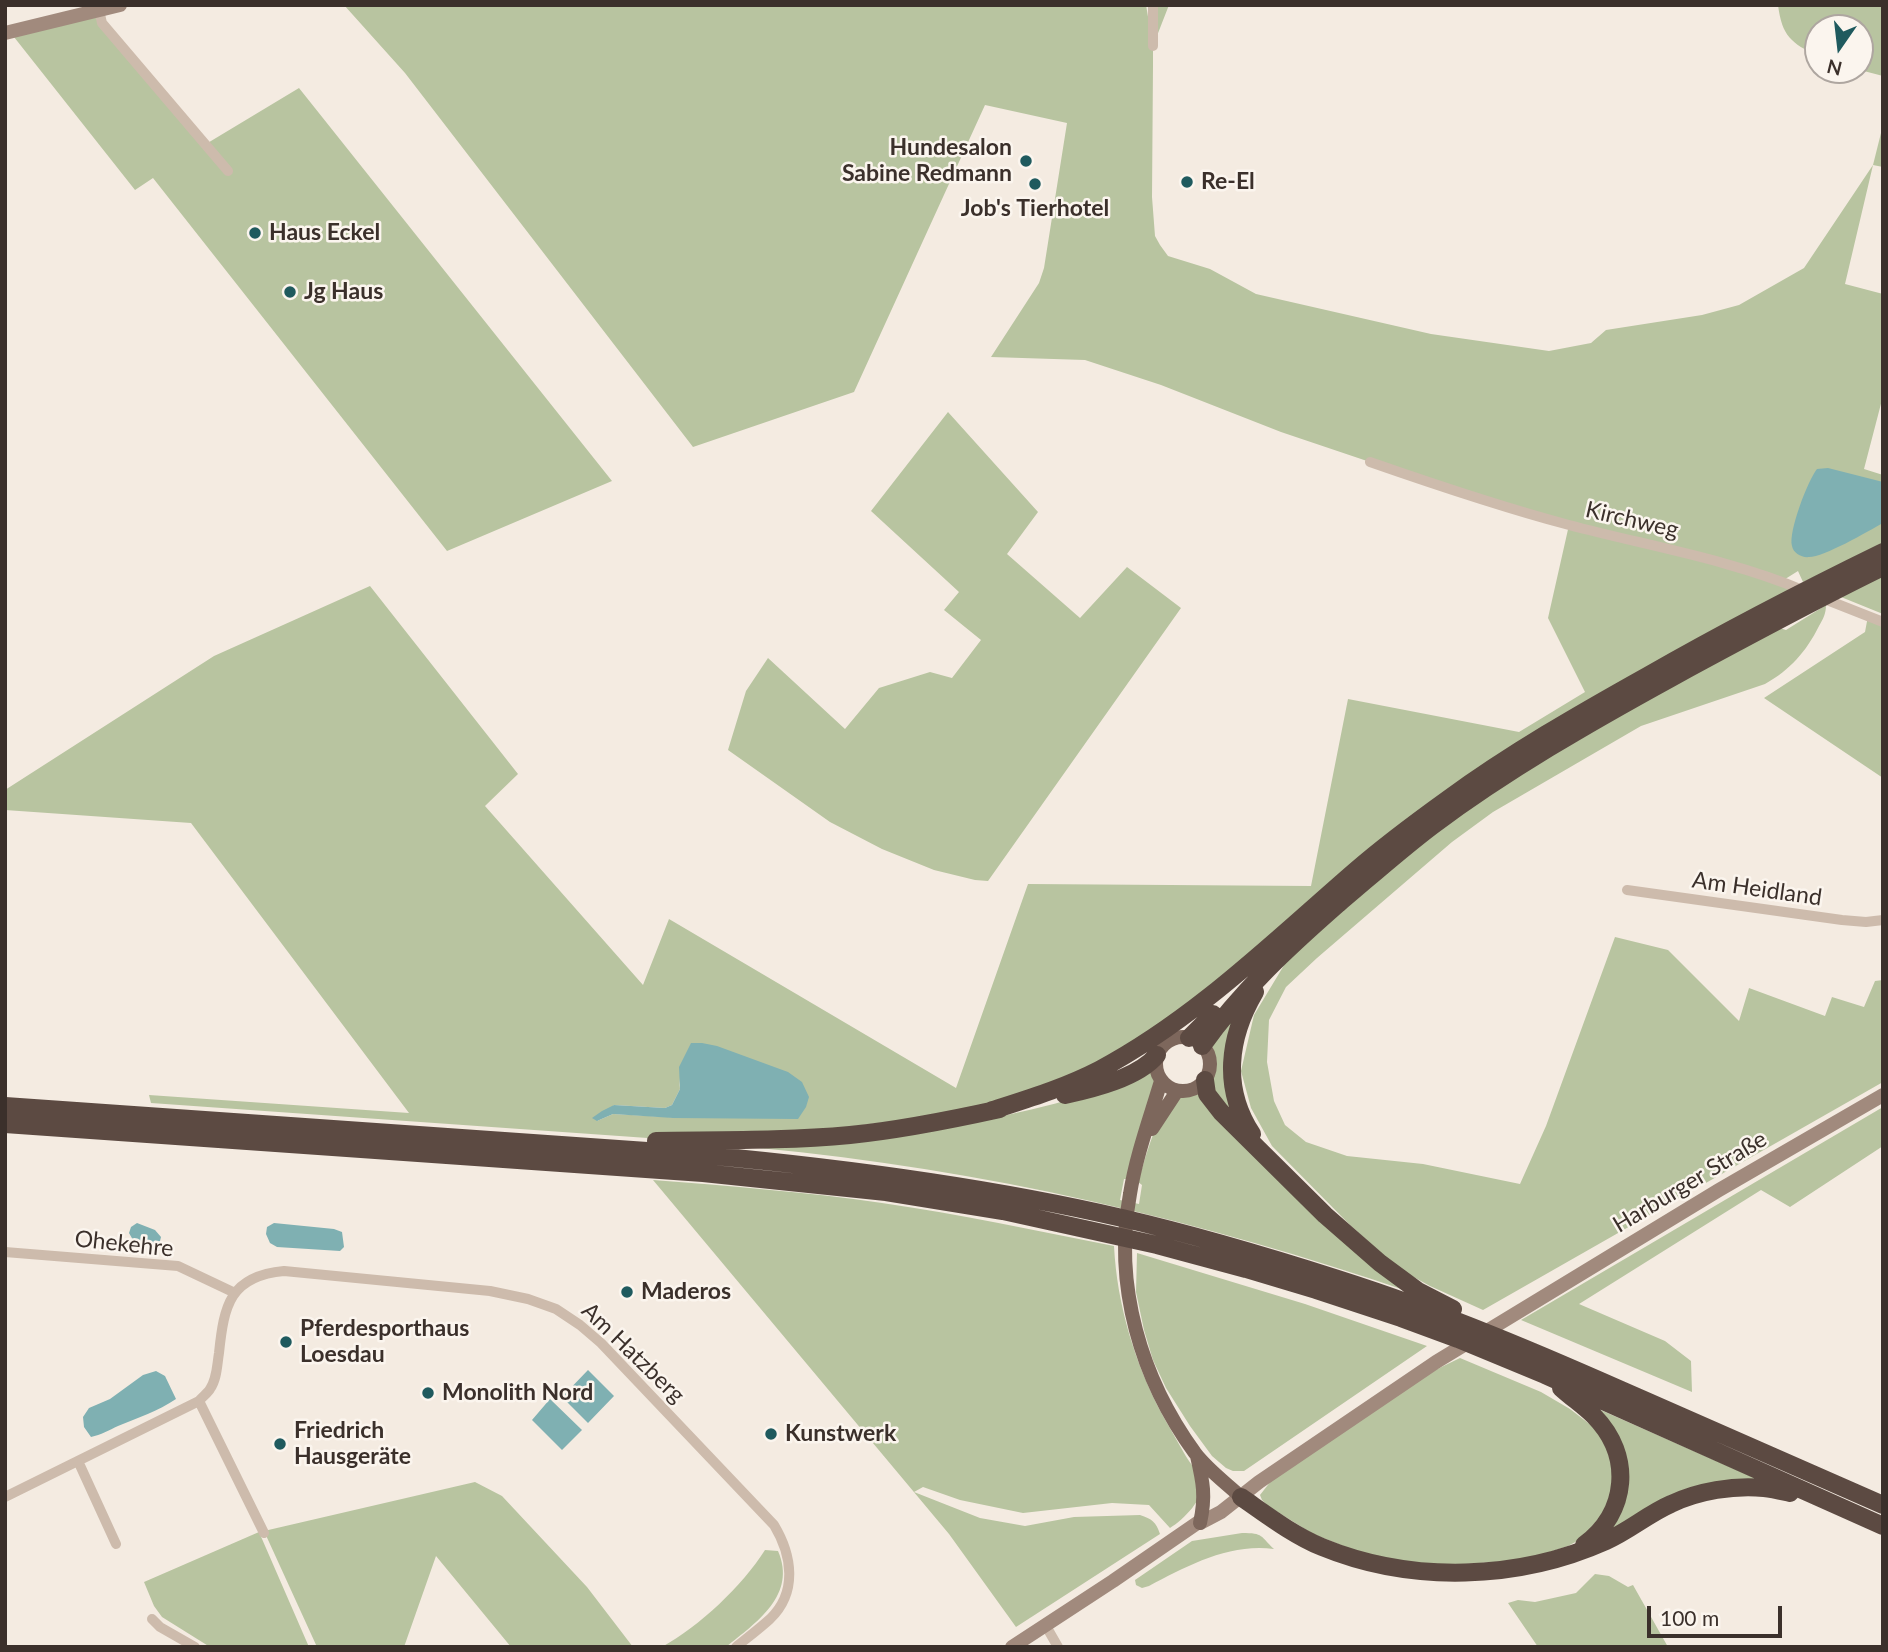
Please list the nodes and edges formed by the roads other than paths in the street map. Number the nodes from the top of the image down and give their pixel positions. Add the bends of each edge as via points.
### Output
1 (120, 5) edge
2 (1153, 5) edge
3 (99, 10) junction
4 (5, 33) edge
5 (1153, 46) dead end
6 (228, 171) dead end
7 (1370, 463) dead end
8 (1883, 552) edge
9 (1883, 567) edge
10 (1814, 594) junction
11 (1883, 622) edge
12 (1627, 890) dead end
13 (1314, 917) junction
14 (1883, 920) edge
15 (1196, 1042) junction
16 (1157, 1055) junction
17 (1205, 1080) junction
18 (1161, 1081) junction
19 (1177, 1091) junction
20 (1883, 1095) edge
21 (5, 1106) edge
22 (990, 1111) junction
23 (5, 1124) edge
24 (1143, 1141) junction
25 (572, 1146) junction
26 (1282, 1174) junction
27 (5, 1252) edge
28 (235, 1293) junction
29 (1565, 1365) junction
30 (1545, 1375) junction
31 (199, 1401) junction
32 (1196, 1455) junction
33 (78, 1461) junction
34 (1238, 1494) junction
35 (5, 1497) edge
36 (1821, 1499) junction
37 (1883, 1505) edge
38 (1200, 1523) junction
39 (1883, 1526) edge
40 (264, 1533) dead end
41 (116, 1544) dead end
42 (1566, 1556) junction
43 (152, 1619) dead end
44 (1046, 1626) junction
45 (195, 1647) edge
46 (736, 1647) edge
47 (1012, 1647) edge
48 (1058, 1647) edge

1 - 3 street
2 - 5 street
3 - 4 street
3 - 6 street via 102,23
7 - 11 street, Kirchweg via 1569,525 1777,580
8 - 10 highway
9 - 10 highway
10 - 13 highway via 1495,782
12 - 14 street, Am Heidland via 1842,920
13 - 15 highway
13 - 22 highway via 1125,1055 1072,1083
13 - 26 highway via 1257,988 1233,1049 1232,1073 1240,1113 1255,1141
15 - 16 main road via 1168,1041
15 - 17 main road via 1210,1064
16 - 18 main road
16 - 22 highway via 1139,1070 1089,1089
17 - 19 main road via 1193,1089
17 - 26 highway via 1213,1104
18 - 19 main road
18 - 24 main road
19 - 24 main road
20 - 34 street, Harburger Straße via 1436,1362
21 - 25 highway
22 - 25 highway via 827,1137
23 - 30 highway via 677,1171 886,1192 1003,1211 1157,1245 1316,1290
24 - 32 main road via 1126,1229 1125,1263 1133,1320 1164,1404
25 - 29 highway via 886,1175 1122,1219 1340,1279
26 - 29 highway via 1400,1279 1440,1303 1524,1339
27 - 28 street, Ohekehre via 178,1266
28 - 31 street via 222,1326 217,1371 210,1390
28 - 46 street, Am Hatzberg via 249,1280 284,1271 509,1294 573,1319 652,1395 783,1539 790,1575 780,1607
29 - 37 highway
30 - 36 highway
30 - 42 highway via 1601,1425 1615,1446 1621,1473 1618,1498 1609,1518 1593,1538
31 - 33 street
31 - 40 street
32 - 34 main road
32 - 38 main road via 1204,1489
33 - 35 street
33 - 41 street
34 - 38 street, Harburger Straße via 1221,1513
34 - 42 highway via 1322,1547 1387,1566 1471,1572 1510,1569
36 - 39 highway
36 - 42 highway via 1764,1488 1698,1494 1670,1504 1608,1541
38 - 44 street, Harburger Straße
43 - 45 street
44 - 47 street, Harburger Straße
44 - 48 street

